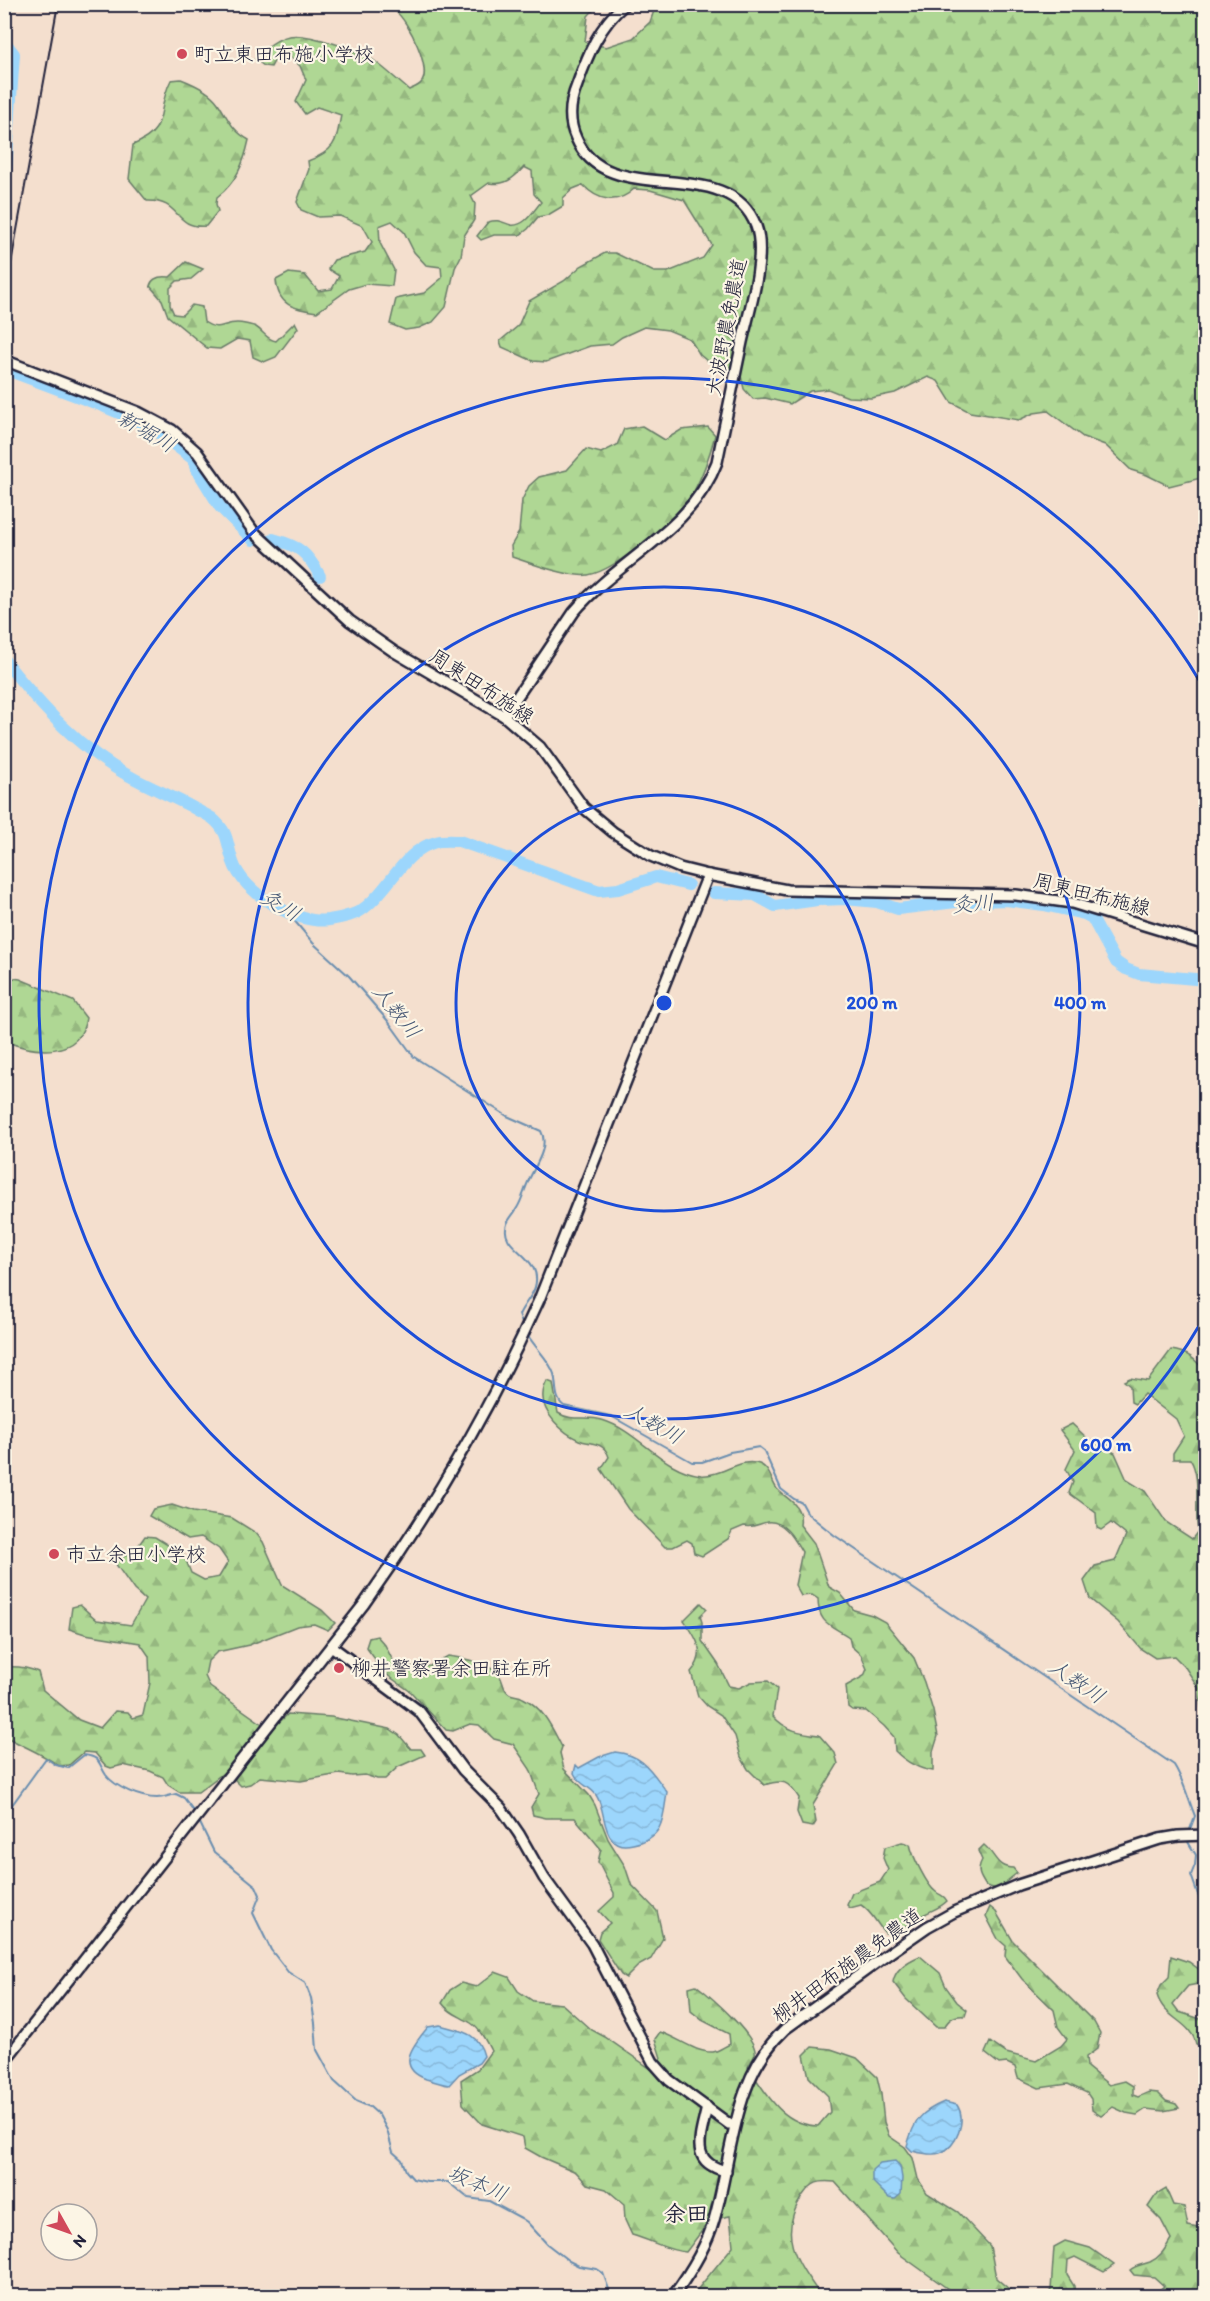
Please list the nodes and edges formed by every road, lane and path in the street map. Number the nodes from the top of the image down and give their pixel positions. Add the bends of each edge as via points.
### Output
1 (625, 4) edge
2 (4, 360) edge
3 (504, 716) junction
4 (708, 875) junction
5 (1206, 944) edge
6 (330, 1646) junction
7 (1206, 1835) edge
8 (4, 2062) edge
9 (707, 2107) junction
10 (729, 2124) dead end
11 (726, 2171) junction
12 (673, 2296) edge

1 - 3 street, 大波野農免農道 via 597,37 573,93 571,121 578,143 592,161 616,174 712,188 733,197 756,225 760,239 758,273 717,462 709,483 688,512 586,598
2 - 3 street, 周東田布施線 via 138,412 172,430 197,452 254,532 350,621
3 - 4 street, 周東田布施線 via 540,747 572,794 599,822 651,856
4 - 5 street, 周東田布施線 via 787,890 1041,897
4 - 6 street via 511,1362 426,1513
6 - 8 street
6 - 9 street via 419,1711 462,1770 501,1808 544,1878 592,1944 653,2062 669,2080
7 - 11 street, 柳井田布施農免農道 via 1178,1836 1121,1851 1018,1885 927,1927 797,2020 765,2050 751,2073
9 - 10 street
9 - 11 street via 700,2151 709,2166
11 - 12 street, 柳井田布施農免農道 via 707,2239

